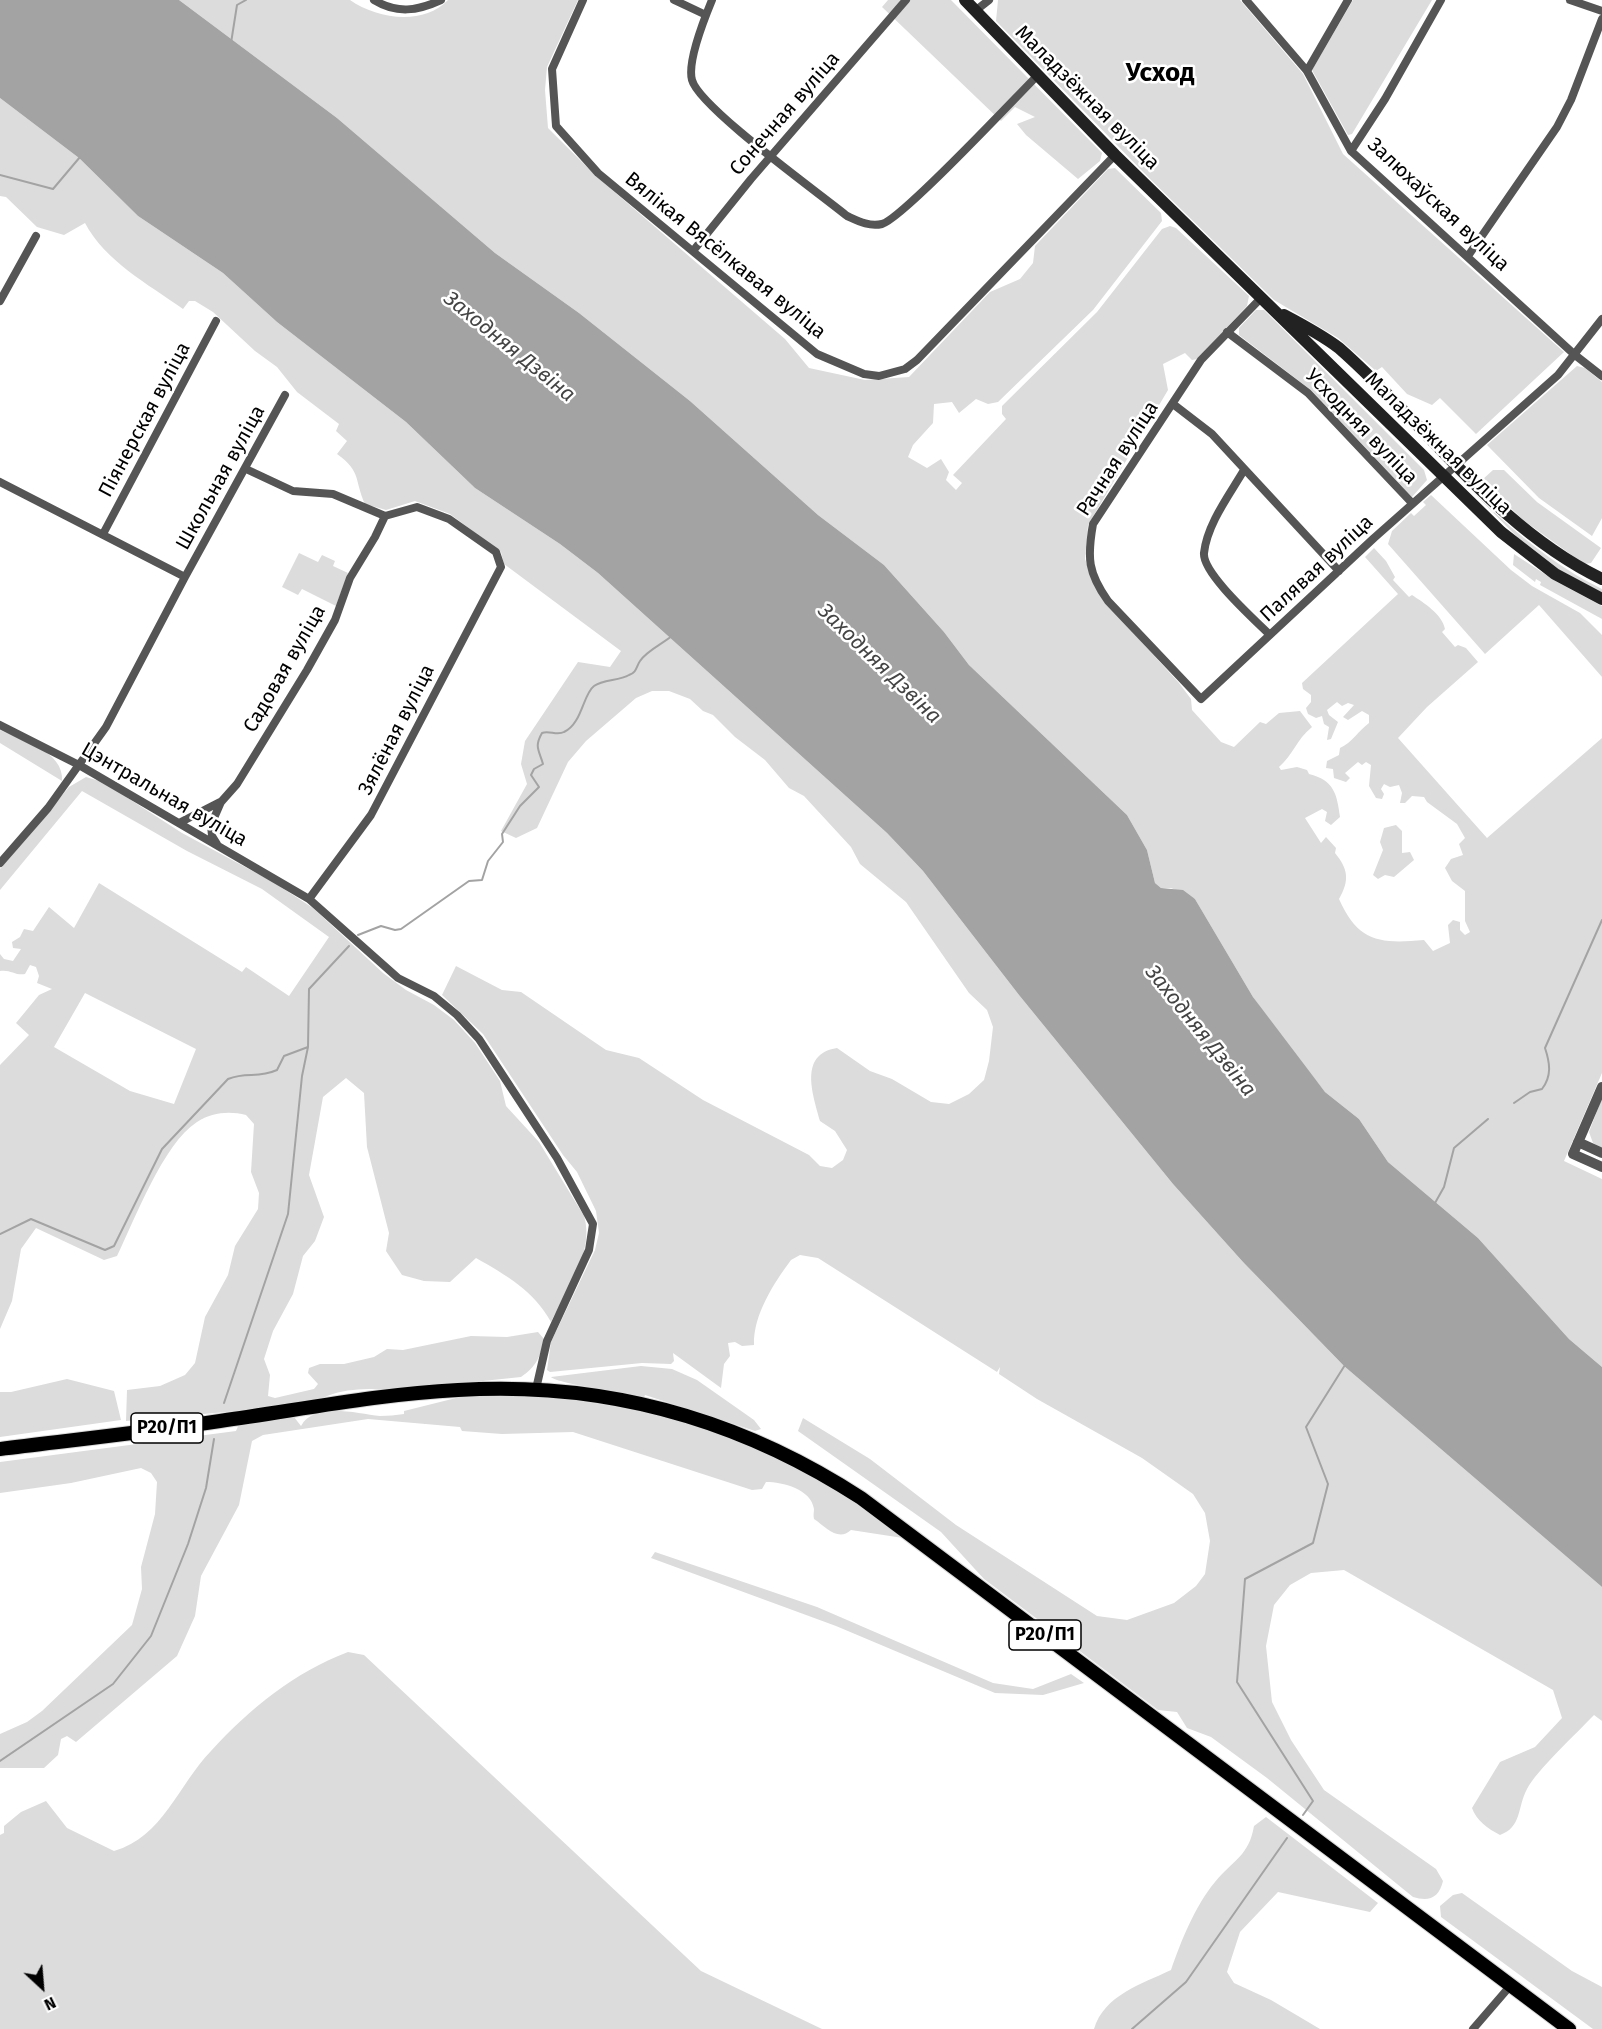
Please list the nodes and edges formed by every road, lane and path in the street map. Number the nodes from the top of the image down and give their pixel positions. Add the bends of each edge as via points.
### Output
1 (374, 0) edge
2 (441, 0) edge
3 (584, 0) edge
4 (674, 0) edge
5 (712, 0) edge
6 (906, 0) edge
7 (965, 0) edge
8 (989, 0) edge
9 (1246, 0) edge
10 (1348, 0) edge
11 (1441, 0) edge
12 (1570, 0) edge
13 (975, 11) junction
14 (1602, 11) edge
15 (706, 15) junction
16 (1602, 19) edge
17 (1306, 71) junction
18 (1037, 76) junction
19 (1351, 151) junction
20 (771, 155) junction
21 (1115, 155) junction
22 (36, 236) dead end
23 (693, 251) junction
24 (1468, 256) junction
25 (1261, 298) junction
26 (0, 301) edge
27 (1602, 319) edge
28 (216, 321) dead end
29 (1227, 332) junction
30 (1575, 355) junction
31 (1602, 376) edge
32 (285, 394) dead end
33 (1173, 404) junction
34 (1457, 464) junction
35 (246, 469) junction
36 (1244, 470) junction
37 (1443, 476) junction
38 (0, 482) edge
39 (1412, 504) junction
40 (385, 516) junction
41 (104, 534) junction
42 (1339, 571) junction
43 (185, 577) junction
44 (1602, 579) edge
45 (1602, 599) edge
46 (1270, 635) junction
47 (1201, 699) joint
48 (0, 725) edge
49 (79, 765) junction
50 (221, 802) junction
51 (179, 823) junction
52 (217, 844) junction
53 (0, 863) edge
54 (309, 899) junction
55 (1602, 1087) edge
56 (1578, 1142) junction
57 (1602, 1153) edge
58 (1602, 1167) edge
59 (536, 1389) junction
60 (0, 1449) edge
61 (1511, 1985) junction
62 (1473, 2029) edge
63 (1569, 2029) edge

1 - 2 street via 386,7 417,10
3 - 23 street, Вялікая Вясёлкавая вуліца via 552,69 556,126 598,173
4 - 15 street
5 - 15 street
6 - 20 street, Сонечная вуліца
7 - 13 main road, Маладзёжная вуліца
8 - 13 street
9 - 17 street
10 - 17 street
11 - 19 street, Залюхаўская вуліца
12 - 14 street
13 - 18 main road, Маладзёжная вуліца
15 - 20 street via 693,60 692,80 712,108
16 - 24 street via 1557,127
17 - 19 street
18 - 20 street via 884,224 867,225 847,216
18 - 21 main road, Маладзёжная вуліца
19 - 24 street, Залюхаўская вуліца
20 - 23 street, Сонечная вуліца
21 - 23 street, Вялікая Вясёлкавая вуліца via 917,360 893,374 864,374 817,354
21 - 25 main road, Маладзёжная вуліца
22 - 26 street
24 - 30 street, Залюхаўская вуліца
25 - 29 street, Рачная вуліца
25 - 34 main road, Маладзёжная вуліца via 1338,348
25 - 37 main road, Маладзёжная вуліца
27 - 30 street, Палявая вуліца
28 - 41 street, Піянерская вуліца
29 - 33 street, Рачная вуліца via 1201,360
29 - 39 street, Усходняя вуліца via 1308,393
30 - 31 street, Залюхаўская вуліца
30 - 34 street, Палявая вуліца via 1558,375
32 - 35 street, Школьная вуліца
33 - 36 street via 1212,434
33 - 47 street, Рачная вуліца via 1093,524 1088,555 1097,586 1108,601
34 - 37 street, Палявая вуліца
34 - 44 main road, Маладзёжная вуліца via 1521,526
35 - 40 street via 293,491 333,494
35 - 43 street, Школьная вуліца
36 - 42 street
36 - 46 street via 1213,526 1205,561
37 - 39 street, Палявая вуліца
37 - 45 main road, Маладзёжная вуліца via 1511,542 1555,574
38 - 41 street, Школьная вуліца
39 - 42 street, Палявая вуліца
40 - 50 street, Садовая вуліца via 350,578 335,620 307,670 237,784
40 - 54 street, Зялёная вуліца via 417,507 449,519 496,552 501,567 371,815
41 - 43 street, Школьная вуліца
42 - 46 street, Палявая вуліца
43 - 49 street, Школьная вуліца via 106,727
46 - 47 street, Палявая вуліца
48 - 49 street, Цэнтральная вуліца
49 - 51 street, Цэнтральная вуліца
49 - 53 street, Школьная вуліца
50 - 51 street, Садовая вуліца
50 - 52 street, Садовая вуліца via 211,825
51 - 52 street, Цэнтральная вуліца
52 - 54 street, Цэнтральная вуліца
54 - 59 street, Цэнтральная вуліца via 398,978 441,1003 479,1040 590,1214 593,1234 589,1250 547,1341
55 - 56 street
56 - 57 street
56 - 58 street via 1573,1154
59 - 60 main road, Р20/П1 via 457,1390
59 - 61 main road, Р20/П1 via 596,1394 717,1425 774,1447 831,1478
61 - 62 street
61 - 63 main road, Р20/П1

